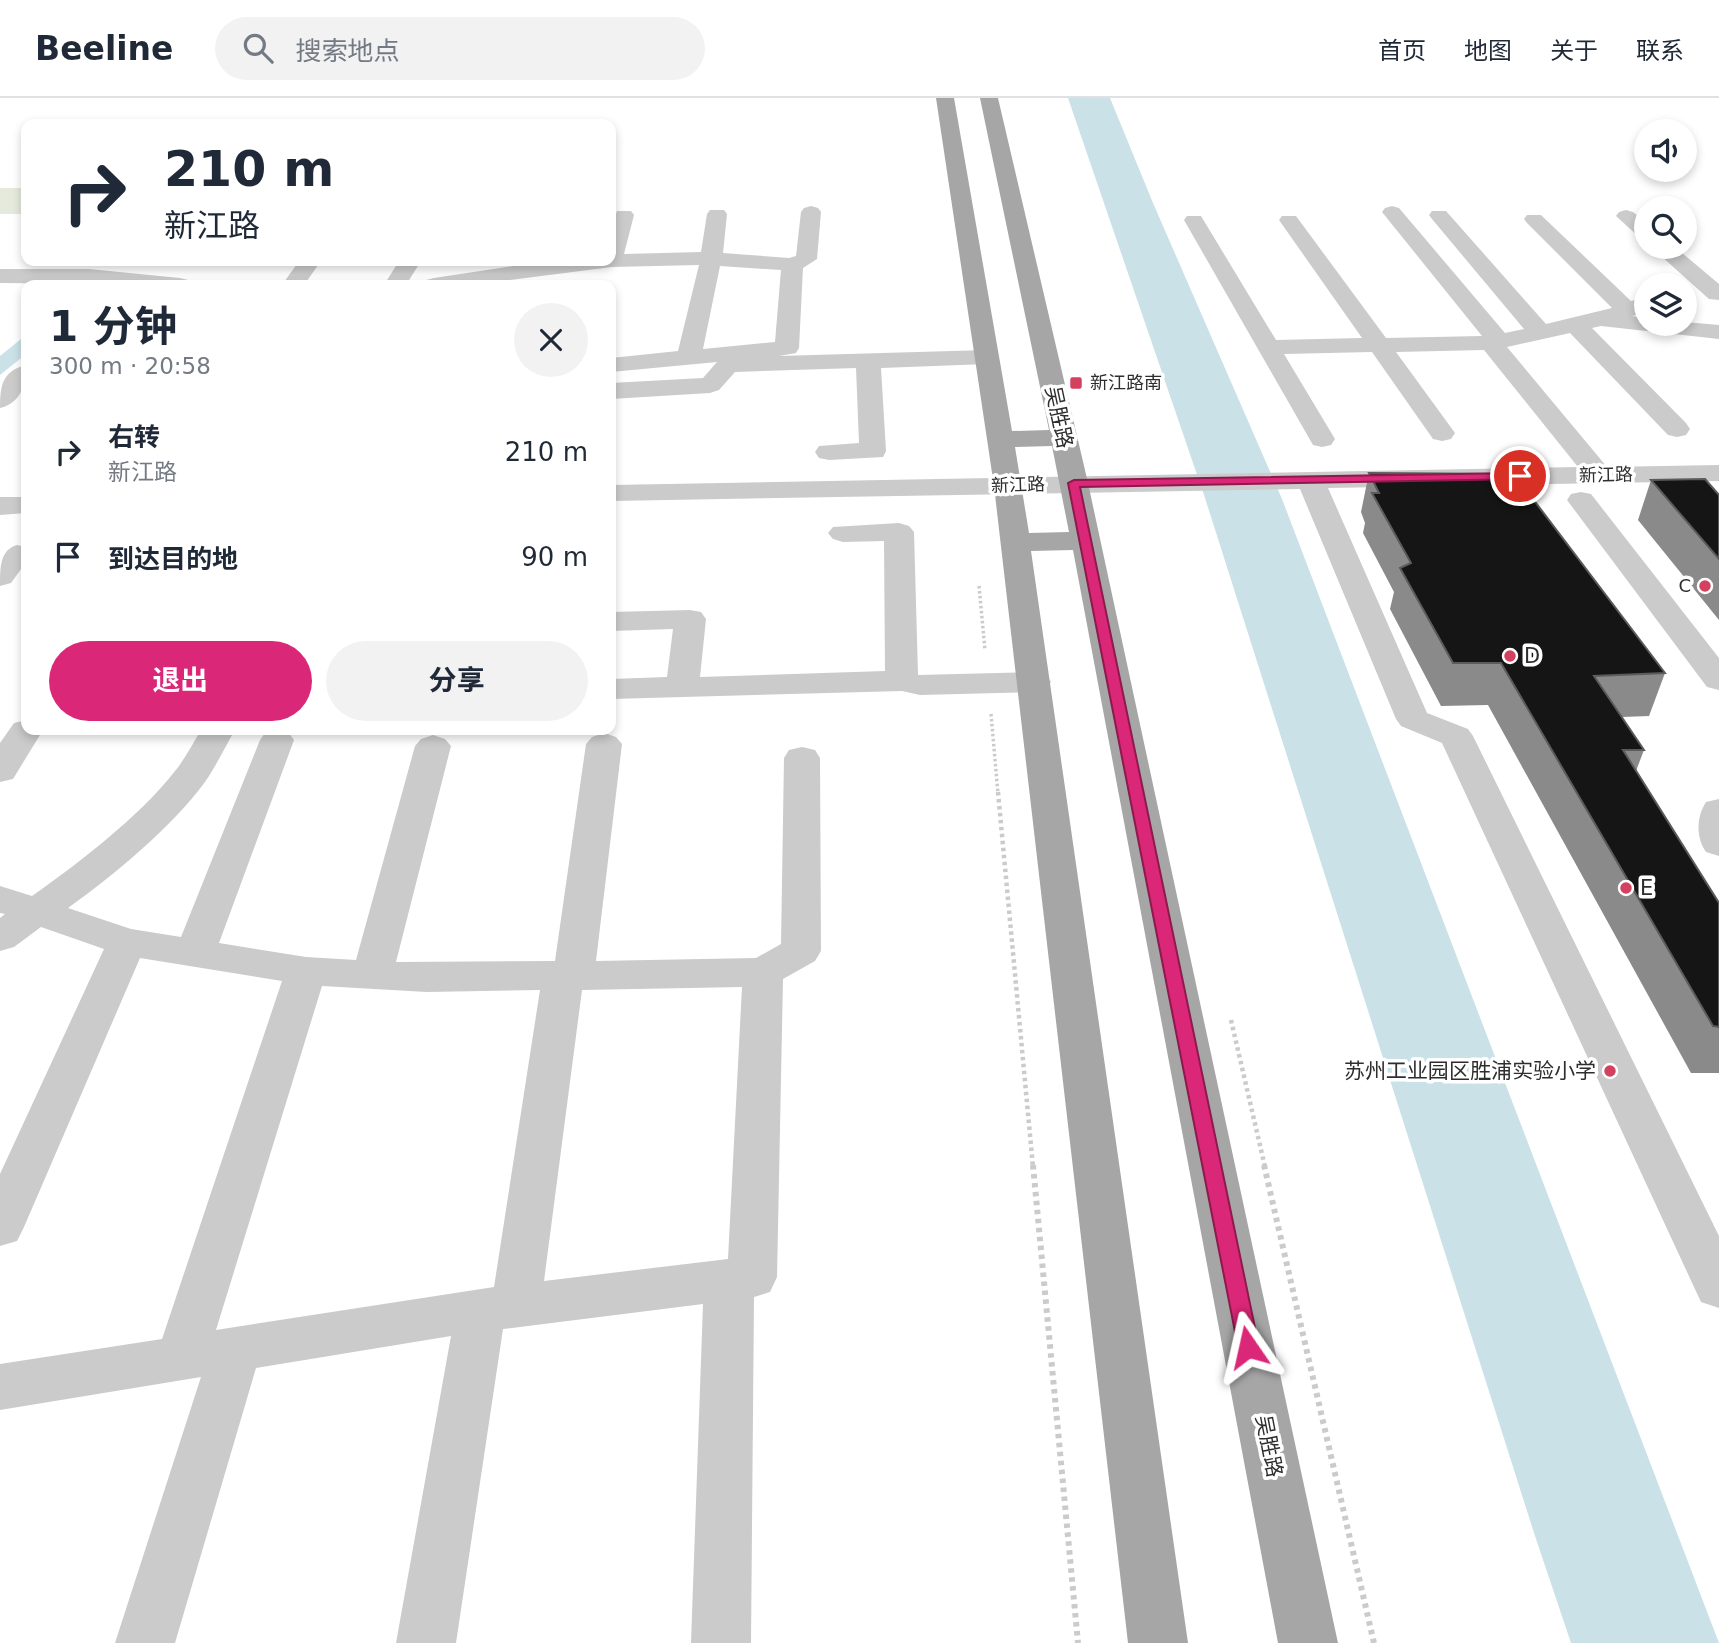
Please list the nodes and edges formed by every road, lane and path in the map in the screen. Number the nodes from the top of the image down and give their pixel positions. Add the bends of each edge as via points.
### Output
1 (945, 98) edge
2 (989, 98) edge
3 (811, 212) dead end
4 (1392, 212) dead end
5 (717, 214) dead end
6 (624, 215) dead end
7 (1439, 215) dead end
8 (1626, 216) dead end
9 (1289, 219) dead end
10 (1534, 219) dead end
11 (1194, 220) dead end
12 (1634, 223) edge
13 (616, 235) edge
14 (21, 257) edge
15 (711, 259) junction
16 (1676, 259) edge
17 (616, 261) edge
18 (792, 265) junction
19 (564, 266) edge
20 (601, 266) edge
21 (505, 273) edge
22 (1, 276) edge
23 (136, 280) edge
24 (464, 280) edge
25 (589, 280) edge
26 (1718, 294) edge
27 (1697, 297) edge
28 (1634, 304) edge
29 (1634, 307) edge
30 (1600, 319) junction
31 (1576, 325) junction
32 (1540, 332) junction
33 (1707, 332) edge
34 (1495, 342) junction
35 (1380, 345) junction
36 (1269, 347) junction
37 (1719, 353) edge
38 (688, 357) junction
39 (987, 357) junction
40 (868, 360) junction
41 (616, 364) edge
42 (21, 374) edge
43 (616, 391) edge
44 (0, 400) edge
45 (1677, 429) dead end
46 (1442, 433) dead end
47 (1064, 438) junction
48 (1001, 439) junction
49 (1322, 439) dead end
50 (829, 452) dead end
51 (1719, 473) edge
52 (1599, 475) junction
53 (1074, 483) junction
54 (1008, 486) junction
55 (1315, 492) junction
56 (616, 493) edge
57 (1719, 498) edge
58 (1581, 500) junction
59 (21, 505) edge
60 (0, 506) edge
61 (844, 533) dead end
62 (1086, 541) junction
63 (1015, 542) junction
64 (978, 580) dead end
65 (616, 622) edge
66 (1033, 677) junction
67 (987, 679) junction
68 (1719, 680) edge
69 (902, 681) junction
70 (682, 687) junction
71 (616, 689) edge
72 (23, 735) edge
73 (215, 735) edge
74 (277, 740) dead end
75 (604, 744) dead end
76 (433, 747) dead end
77 (802, 758) dead end
78 (0, 771) edge
79 (1719, 810) edge
80 (1719, 845) edge
81 (18, 906) edge
82 (0, 937) edge
83 (127, 942) junction
84 (195, 953) junction
85 (306, 971) junction
86 (763, 972) junction
87 (372, 975) junction
88 (568, 976) junction
89 (0, 1227) edge
90 (729, 1280) junction
91 (1719, 1287) edge
92 (498, 1307) junction
93 (236, 1348) junction
94 (182, 1356) junction
95 (0, 1387) edge
96 (145, 1643) edge
97 (426, 1643) edge
98 (722, 1643) edge
99 (1078, 1643) edge
100 (1158, 1643) edge
101 (1308, 1643) edge

1 - 39 main road
2 - 47 main road, 吴胜路
3 - 18 street via 806,259
4 - 34 street
5 - 15 street
6 - 13 street
7 - 32 street
8 - 12 street
9 - 35 street
10 - 28 street
11 - 36 street
14 - 22 street
15 - 17 street
15 - 18 street
15 - 38 street
16 - 26 street
18 - 38 street via 788,348
19 - 21 street
20 - 25 street
21 - 24 street
22 - 23 street
26 - 27 street
29 - 30 street
30 - 31 street
30 - 33 street
31 - 32 street
31 - 45 street
32 - 34 street
33 - 37 street
34 - 35 street
34 - 52 street
35 - 36 street
35 - 46 street
36 - 49 street
38 - 41 street
39 - 40 street
39 - 48 main road
40 - 43 street via 727,365 710,385
40 - 50 street via 873,451
42 - 44 street
47 - 48 main road
47 - 53 main road, 吴胜路
48 - 54 main road
51 - 52 street, 新江路
52 - 55 street, 新江路
53 - 54 street, 新江路
53 - 55 street, 新江路 via 1282,481
53 - 62 main road, 吴胜路
54 - 56 street, 新江路
54 - 63 main road
55 - 58 street
55 - 91 street via 1413,719 1456,736
57 - 58 street
58 - 68 street
59 - 60 street
61 - 69 street via 899,532
62 - 63 main road
62 - 101 main road, 吴胜路
63 - 66 main road
64 - 67 path
65 - 70 street via 690,619
66 - 67 street
66 - 100 main road
67 - 69 street via 920,685
67 - 99 path
69 - 70 street
70 - 71 street
72 - 78 street
73 - 81 street via 190,777 77,883
74 - 84 street
75 - 88 street
76 - 87 street
77 - 86 street via 801,951
79 - 80 street
81 - 82 street
81 - 83 street
83 - 84 street
83 - 89 street
84 - 85 street
85 - 87 street
85 - 94 street
86 - 88 street
86 - 90 street via 752,1278
87 - 88 street
88 - 92 street
90 - 92 street
90 - 98 street
92 - 93 street
92 - 97 street
93 - 94 street
93 - 96 street
94 - 95 street

